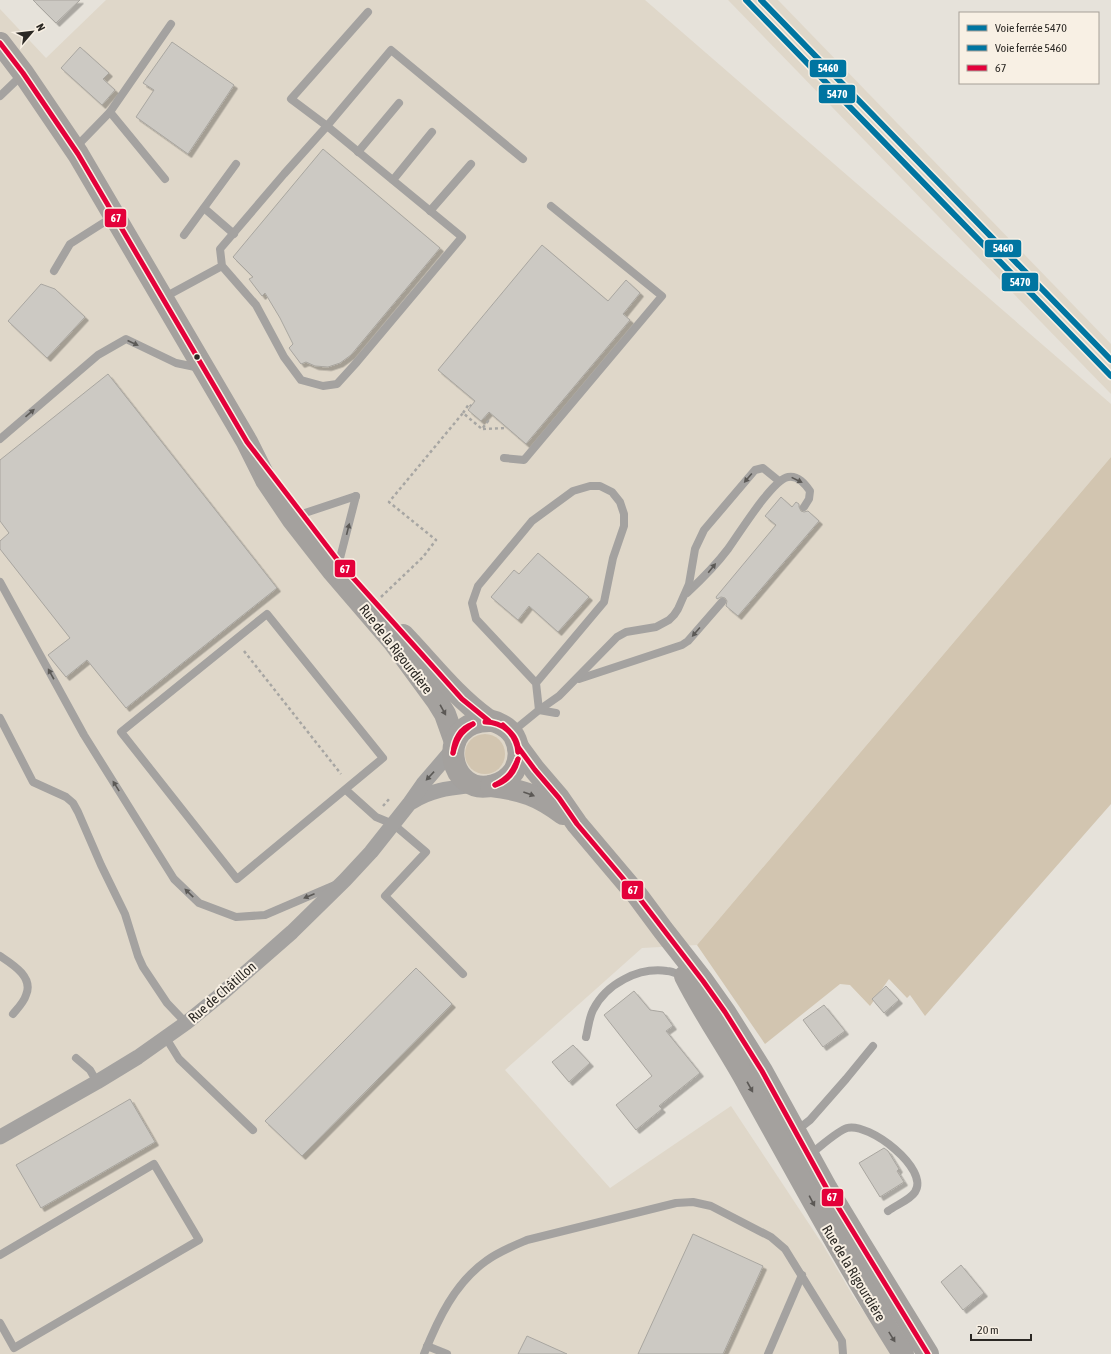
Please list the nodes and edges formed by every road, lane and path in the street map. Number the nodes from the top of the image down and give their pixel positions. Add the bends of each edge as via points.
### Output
1 (368, 12) dead end
2 (171, 24) dead end
3 (0, 43) edge
4 (23, 73) junction
5 (0, 96) edge
6 (399, 103) dead end
7 (110, 112) junction
8 (327, 126) junction
9 (432, 132) dead end
10 (74, 149) junction
11 (358, 152) junction
12 (523, 159) dead end
13 (236, 164) dead end
14 (471, 164) dead end
15 (165, 179) dead end
16 (393, 180) junction
17 (551, 206) dead end
18 (204, 208) junction
19 (430, 211) junction
20 (114, 215) junction
21 (234, 234) junction
22 (184, 235) dead end
23 (222, 266) junction
24 (54, 271) dead end
25 (163, 298) junction
26 (204, 369) junction
27 (471, 406) dead end
28 (463, 413) junction
29 (485, 418) dead end
30 (507, 428) dead end
31 (482, 429) junction
32 (0, 438) edge
33 (247, 442) junction
34 (504, 458) dead end
35 (779, 481) junction
36 (804, 507) dead end
37 (302, 514) junction
38 (339, 562) junction
39 (0, 582) edge
40 (684, 595) junction
41 (722, 602) dead end
42 (375, 603) junction
43 (236, 640) junction
44 (576, 680) junction
45 (536, 683) junction
46 (540, 710) junction
47 (556, 713) dead end
48 (0, 718) edge
49 (489, 720) junction
50 (515, 740) junction
51 (454, 746) junction
52 (483, 786) junction
53 (349, 787) junction
54 (409, 804) junction
55 (394, 824) junction
56 (577, 824) junction
57 (345, 880) junction
58 (663, 930) junction
59 (0, 956) edge
60 (463, 974) dead end
61 (686, 978) junction
62 (13, 1014) dead end
63 (186, 1023) junction
64 (586, 1037) dead end
65 (166, 1038) junction
66 (873, 1046) dead end
67 (76, 1058) dead end
68 (762, 1071) junction
69 (97, 1082) junction
70 (760, 1106) junction
71 (253, 1130) dead end
72 (0, 1137) edge
73 (800, 1146) junction
74 (888, 1211) dead end
75 (0, 1255) edge
76 (802, 1275) junction
77 (0, 1323) edge
78 (427, 1346) junction
79 (424, 1354) edge
80 (447, 1354) edge
81 (768, 1354) edge
82 (843, 1354) edge
83 (903, 1354) edge
84 (928, 1354) edge

1 - 8 lane via 291,99
2 - 7 lane
3 - 4 street, Rue de la Rigourdière
4 - 5 lane
4 - 10 street, Rue de la Rigourdière
6 - 11 lane
7 - 10 lane
7 - 15 lane
8 - 11 lane
8 - 12 lane via 391,50
8 - 21 lane
9 - 16 lane
10 - 20 street, Rue de la Rigourdière
11 - 16 lane
13 - 18 lane
14 - 19 lane
16 - 19 lane
17 - 34 lane via 662,296 524,460
18 - 21 lane
18 - 22 lane
19 - 23 lane via 462,237 337,384 323,386 301,380 284,357 256,304
20 - 24 lane via 70,244
20 - 25 street, Rue de la Rigourdière
21 - 23 lane via 220,249
23 - 25 lane
25 - 26 street, Rue de la Rigourdière
32 -> 26 lane via 98,355 126,339 176,363
26 - 33 street, Rue de la Rigourdière
27 - 28 path via 469,404
28 - 31 path
28 - 42 path via 389,502 436,540 423,557
29 - 31 path via 488,421
30 - 31 path
33 - 37 street, Rue de la Rigourdière
33 -> 51 street, Rue de la Rigourdière via 266,480 293,520 437,701 445,714
35 -> 36 lane via 788,476 804,483 810,491
40 -> 35 lane via 707,574
35 -> 40 lane via 763,468 755,470 704,530 695,549 689,584
37 - 38 street, Rue de la Rigourdière
38 -> 37 lane via 356,496
38 - 42 street, Rue de la Rigourdière
57 -> 39 lane via 265,915 236,917 199,903 174,879 88,742
40 - 44 lane via 678,609 669,620 650,629 621,634
41 -> 44 lane via 682,645
42 - 49 street, Rue de la Rigourdière via 462,699
43 - 53 path
43 - 53 lane via 267,614 384,758
43 - 53 lane via 121,732 237,879
44 - 46 lane
45 - 45 lane via 476,619 472,603 478,586 532,521 574,491 600,486 612,492 620,502 624,514 624,526 613,558 604,602
45 - 46 lane
46 - 47 lane
46 - 50 lane
48 - 63 lane via 33,782 66,797 78,812 125,914 143,967 167,1003
49 - 50 street via 505,727
49 - 51 street via 481,720 468,726 458,735
50 - 52 street via 519,756 513,772 499,784
50 - 56 street, Rue de la Rigourdière
51 - 52 street via 454,764 462,777
51 -> 54 street, Rue de Châtillon
52 - 54 street, Rue de Châtillon via 442,789
52 -> 56 street, Rue de la Rigourdière via 510,788 536,796
53 - 55 lane via 376,816
54 - 55 street, Rue de Châtillon
55 - 57 street, Rue de Châtillon
55 - 60 lane via 426,852 384,896
56 - 58 street, Rue de la Rigourdière
57 - 63 street, Rue de Châtillon via 292,932
58 - 61 street, Rue de la Rigourdière
58 - 68 street, Rue de la Rigourdière via 726,1012
59 - 62 lane via 18,970 27,982 27,994
61 - 64 lane via 668,971 648,970 628,976 608,991 593,1011
61 - 68 lane, Rue de la Rigourdière via 701,990 739,1049
61 -> 70 street, Rue de la Rigourdière
63 - 65 street, Rue de Châtillon
65 - 69 street, Rue de Châtillon
65 - 71 lane via 180,1059
66 - 73 lane via 810,1120
67 - 69 lane via 90,1070
68 - 73 street, Rue de la Rigourdière
69 - 72 street, Rue de Châtillon
70 - 73 lane, Rue de la Rigourdière via 786,1135
70 -> 83 street, Rue de la Rigourdière via 841,1254
73 - 74 lane via 846,1128 856,1127 889,1143 912,1169 918,1187 910,1197
73 - 84 street, Rue de la Rigourdière
75 - 77 lane via 154,1164 199,1240 14,1348
76 - 78 lane via 785,1249 771,1237 711,1206 693,1202 676,1203 527,1240 486,1260 465,1279 443,1310
76 - 81 lane
76 - 82 lane via 842,1340
78 - 79 lane
78 - 80 lane

